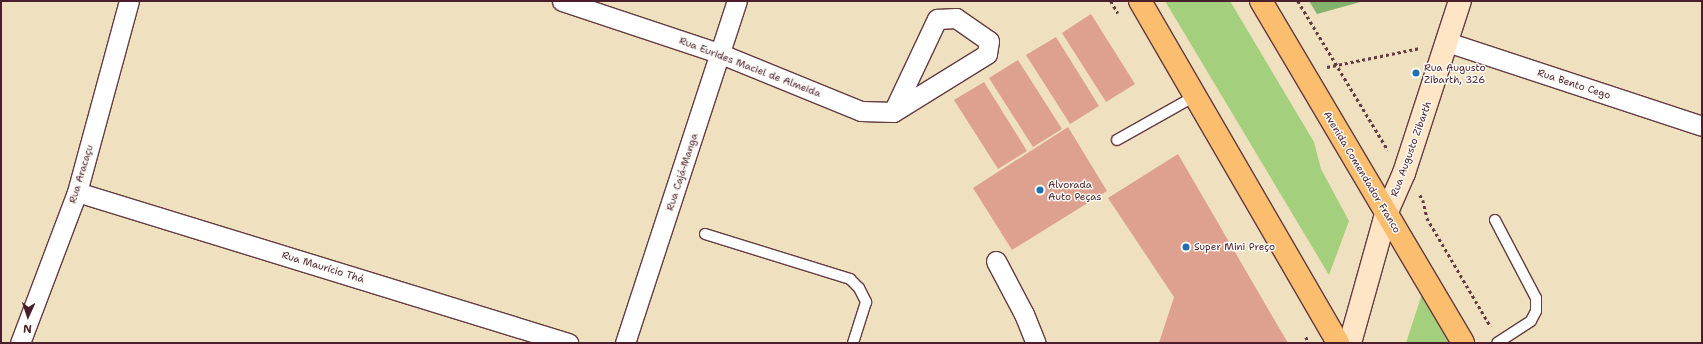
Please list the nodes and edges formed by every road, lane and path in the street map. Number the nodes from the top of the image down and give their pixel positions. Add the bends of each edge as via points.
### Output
1 (130, 1) edge
2 (562, 1) edge
3 (737, 1) edge
4 (1140, 1) edge
5 (1260, 1) edge
6 (1298, 1) edge
7 (1460, 1) edge
8 (1447, 42) junction
9 (721, 54) junction
10 (1336, 65) junction
11 (1303, 73) junction
12 (1195, 96) junction
13 (893, 112) junction
14 (1702, 126) edge
15 (1117, 140) dead end
16 (1386, 148) dead end
17 (77, 192) junction
18 (1423, 200) dead end
19 (1386, 214) junction
20 (1495, 220) dead end
21 (705, 234) dead end
22 (996, 261) dead end
23 (1498, 342) edge
24 (20, 343) edge
25 (568, 343) edge
26 (625, 343) edge
27 (853, 343) edge
28 (1036, 343) edge
29 (1338, 343) edge
30 (1350, 343) edge
31 (1463, 343) edge

1 - 17 street, Rua Aracaçu
2 - 9 street, Rua Eurides Maciel de Almeida
3 - 9 street, Rua Cajá-Manga
4 - 12 highway
5 - 11 highway, Avenida Comendador Franco
6 - 10 path
7 - 8 main road, Rua Augusto Zibarth
8 - 10 path
8 - 14 street, Rua Bento Cego
8 - 19 main road, Rua Augusto Zibarth via 1404,173
9 - 13 street, Rua Eurides Maciel de Almeida via 861,111
9 - 26 street, Rua Cajá-Manga
10 - 11 path
10 - 16 path
11 - 19 highway, Avenida Comendador Franco
12 - 15 lane
12 - 29 highway
13 - 13 street via 987,54 989,41 956,18 936,19
17 - 24 street, Rua Aracaçu
17 - 25 street, Rua Maurício Thá
18 - 23 path via 1427,218
19 - 30 main road, Rua Augusto Zibarth
19 - 31 highway, Avenida Comendador Franco
20 - 23 lane via 1536,298 1536,311 1531,321
21 - 27 lane via 850,279 859,288 866,302
22 - 28 street

